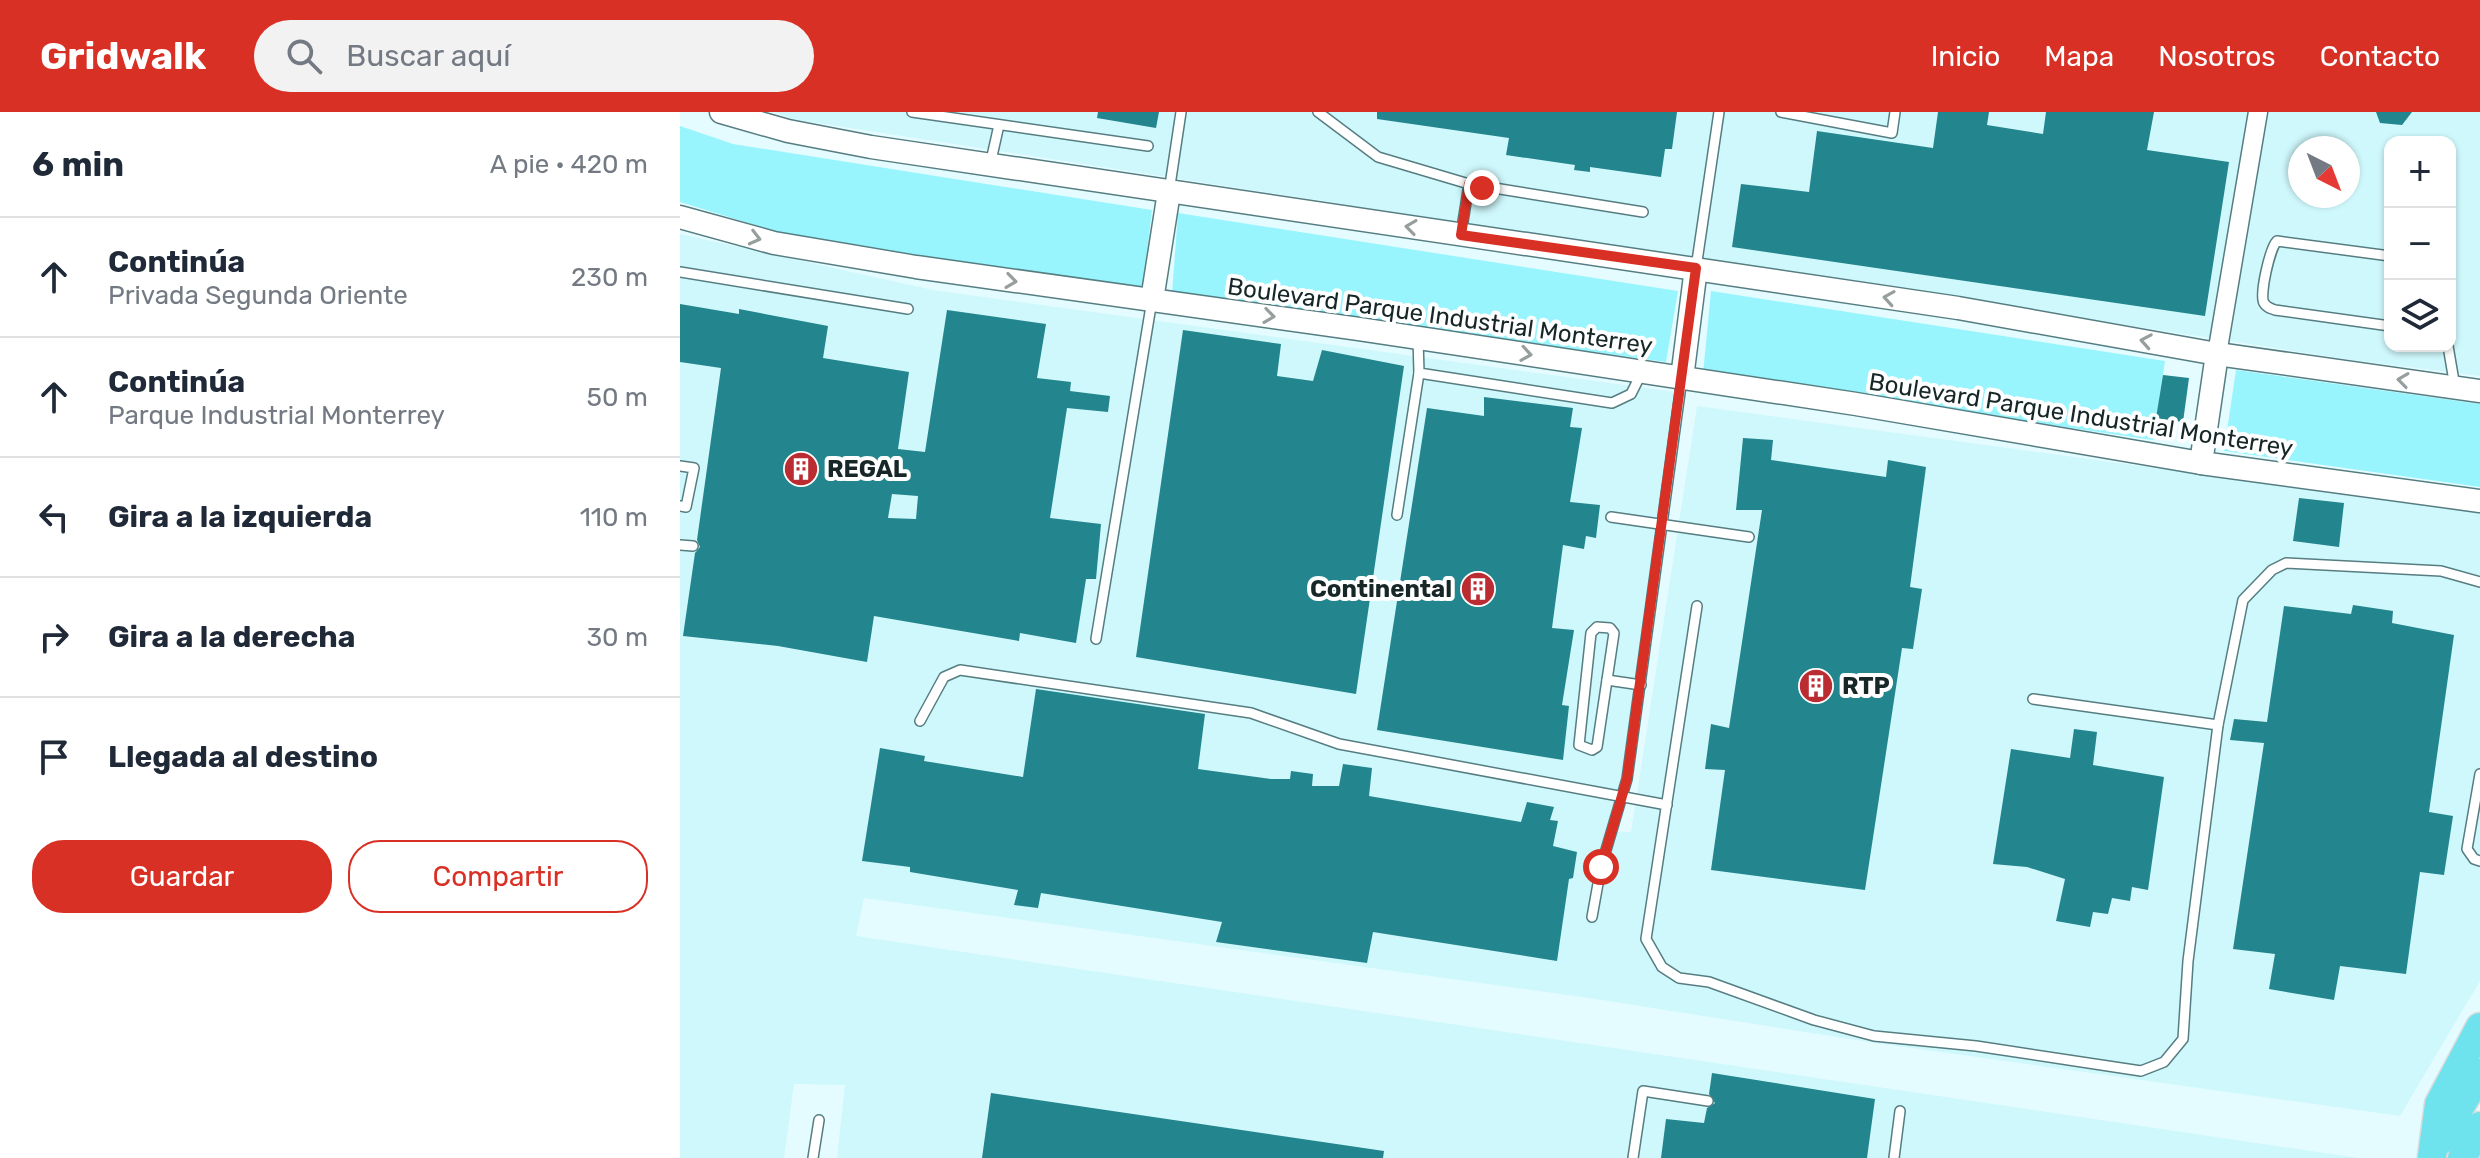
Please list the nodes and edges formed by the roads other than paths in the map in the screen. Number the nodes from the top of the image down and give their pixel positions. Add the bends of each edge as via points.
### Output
1 (721, 112) edge
2 (912, 112) edge
3 (1181, 112) edge
4 (1318, 112) edge
5 (1719, 112) edge
6 (1781, 112) edge
7 (1895, 112) edge
8 (2255, 115) edge
9 (999, 125) junction
10 (1148, 146) dead end
11 (990, 165) junction
12 (1469, 184) junction
13 (1169, 192) junction
14 (1643, 212) dead end
15 (680, 217) edge
16 (1461, 235) junction
17 (2384, 255) edge
18 (1696, 268) junction
19 (680, 272) edge
20 (1152, 300) junction
21 (908, 309) dead end
22 (2384, 325) edge
23 (1418, 338) junction
24 (2449, 352) edge
25 (2217, 354) junction
26 (1642, 371) junction
27 (1419, 373) junction
28 (1682, 378) junction
29 (2455, 387) junction
30 (2480, 389) edge
31 (2201, 463) junction
32 (680, 466) edge
33 (2480, 501) edge
34 (680, 506) edge
35 (1397, 515) dead end
36 (1611, 517) dead end
37 (1663, 523) junction
38 (1749, 537) dead end
39 (680, 545) edge
40 (693, 546) dead end
41 (2480, 582) edge
42 (1697, 606) dead end
43 (1096, 639) dead end
44 (1607, 680) junction
45 (1641, 685) junction
46 (2033, 699) dead end
47 (920, 721) dead end
48 (2218, 725) junction
49 (2480, 774) edge
50 (1622, 799) junction
51 (1667, 805) junction
52 (2480, 861) edge
53 (1592, 917) dead end
54 (2480, 1027) edge
55 (2480, 1073) edge
56 (1708, 1101) dead end
57 (1900, 1111) dead end
58 (819, 1120) dead end
59 (2480, 1126) edge
60 (2480, 1151) edge
61 (2431, 1157) edge
62 (813, 1158) edge
63 (1633, 1158) edge
64 (1894, 1158) edge
65 (2462, 1158) edge
66 (2474, 1158) edge

1 - 11 street via 831,140
2 - 9 lane
3 - 13 lane
4 - 12 lane via 1378,157
5 - 18 lane
6 - 7 lane via 1892,133
8 - 25 street
9 - 10 lane
9 - 11 lane
11 - 13 street
12 - 14 lane
12 - 16 lane
16 -> 13 street
13 - 20 street
15 -> 20 street, Boulevard Parque Industrial Monterrey via 855,258
16 - 18 street
17 - 22 lane via 2277,241 2271,247 2262,297 2275,310
25 -> 18 street
18 - 28 street
19 - 21 lane
20 -> 23 street, Boulevard Parque Industrial Monterrey
20 - 43 lane
23 -> 26 street, Boulevard Parque Industrial Monterrey
23 - 27 lane
24 - 29 lane
29 -> 25 street
25 - 31 street
26 - 27 lane via 1631,394 1612,403
26 - 28 street, Boulevard Parque Industrial Monterrey
27 - 35 lane
28 - 31 street, Boulevard Parque Industrial Monterrey
28 - 37 lane
29 - 30 street
31 - 33 street, Boulevard Parque Industrial Monterrey
32 - 34 lane via 694,468 686,507
36 - 37 lane
37 - 38 lane
37 - 45 lane
39 - 40 lane
41 - 48 lane via 2441,571 2309,561 2272,570 2243,600
42 - 51 lane
44 - 44 lane via 1614,633 1597,627 1591,633 1582,748 1597,747
44 - 45 lane
45 - 50 lane
46 - 48 lane
47 - 50 lane via 944,677 960,670 1251,713 1339,744
48 - 51 lane via 2183,1039 2164,1062 2141,1071 1874,1036 1709,982 1679,978 1662,967 1646,939
49 - 52 lane via 2467,849
50 - 51 lane
50 - 53 lane
54 - 61 highway via 2439,1104
55 - 61 highway
56 - 63 lane via 1643,1091
57 - 64 lane
58 - 62 lane
59 - 65 highway
60 - 66 highway

